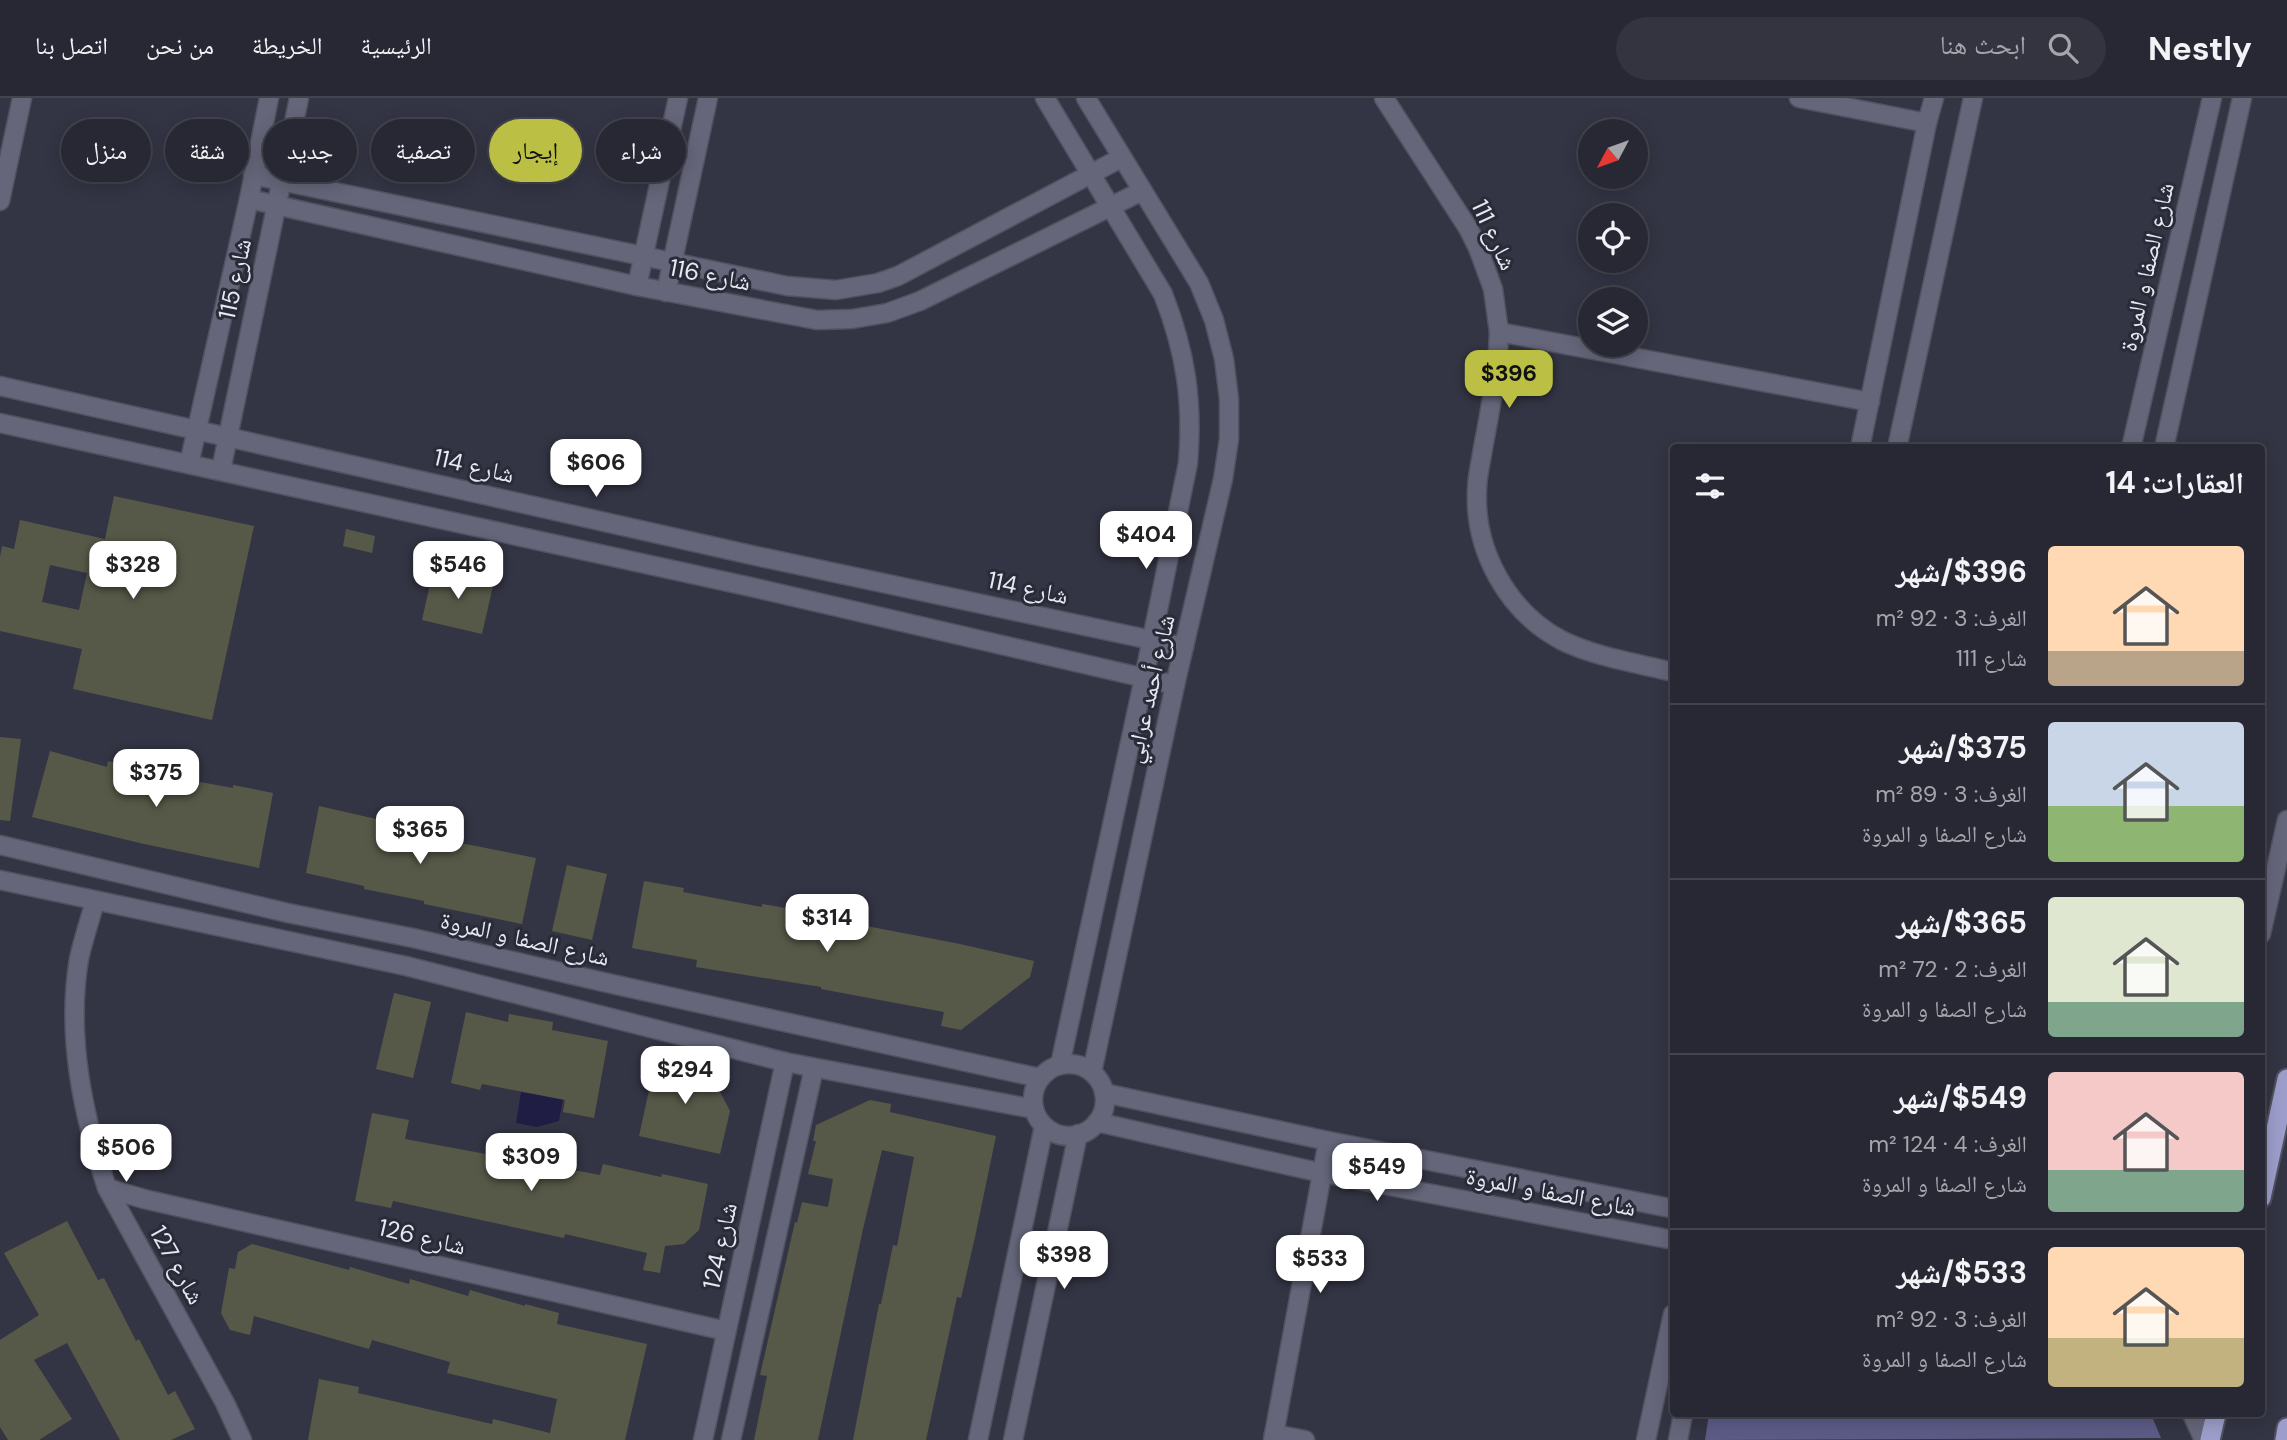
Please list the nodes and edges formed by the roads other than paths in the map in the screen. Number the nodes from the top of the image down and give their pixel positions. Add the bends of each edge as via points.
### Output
1 (22, 98) edge
2 (269, 98) edge
3 (299, 98) edge
4 (678, 98) edge
5 (708, 98) edge
6 (1045, 98) edge
7 (1086, 98) edge
8 (1384, 98) edge
9 (1799, 98) edge
10 (1934, 98) edge
11 (1973, 98) edge
12 (2212, 98) edge
13 (2242, 98) edge
14 (294, 119) edge
15 (1927, 123) junction
16 (1121, 158) junction
17 (1091, 174) junction
18 (253, 175) junction
19 (263, 177) edge
20 (281, 182) edge
21 (286, 182) edge
22 (1142, 191) junction
23 (249, 199) junction
24 (0, 201) edge
25 (275, 205) junction
26 (1111, 206) junction
27 (644, 255) junction
28 (672, 261) junction
29 (637, 286) junction
30 (666, 292) junction
31 (1499, 332) junction
32 (0, 386) edge
33 (1870, 402) junction
34 (0, 423) edge
35 (196, 429) junction
36 (228, 436) junction
37 (1861, 444) edge
38 (1898, 444) edge
39 (2133, 444) edge
40 (2165, 444) edge
41 (190, 464) junction
42 (221, 470) junction
43 (757, 556) junction
44 (751, 587) junction
45 (1152, 640) junction
46 (1184, 647) junction
47 (1670, 671) edge
48 (1144, 678) junction
49 (1175, 685) junction
50 (2287, 820) edge
51 (0, 845) edge
52 (0, 880) edge
53 (95, 901) junction
54 (2265, 916) edge
55 (412, 938) junction
56 (406, 966) junction
57 (785, 1062) junction
58 (1060, 1065) junction
59 (814, 1068) junction
60 (1092, 1073) junction
61 (1040, 1078) junction
62 (2287, 1080) edge
63 (1104, 1093) junction
64 (1034, 1108) junction
65 (1097, 1122) junction
66 (1044, 1126) junction
67 (1078, 1134) junction
68 (1328, 1141) junction
69 (1322, 1173) junction
70 (2265, 1180) edge
71 (107, 1188) junction
72 (1670, 1206) edge
73 (1670, 1211) edge
74 (1670, 1245) edge
75 (1670, 1328) edge
76 (726, 1331) junction
77 (1682, 1417) edge
78 (2193, 1417) edge
79 (2215, 1417) edge
80 (2287, 1428) edge
81 (1274, 1437) edge
82 (242, 1440) edge
83 (703, 1440) edge
84 (731, 1440) edge
85 (978, 1440) edge
86 (1013, 1440) edge
87 (1305, 1440) edge
88 (1646, 1440) edge
89 (1678, 1440) edge
90 (2204, 1440) edge
91 (2210, 1440) edge
92 (2285, 1440) edge

1 - 24 street
2 - 18 street, شارع 115
3 - 14 street, شارع 115
4 - 27 street
5 - 28 street
6 - 17 street, شارع أحمد عرابي
7 - 16 street, شارع أحمد عرابي
8 - 31 street, شارع 111 via 1478,248 1493,289
9 - 15 street
10 - 15 street
11 - 38 street
12 - 39 street, شارع الصفا و المروة
13 - 40 street
15 - 33 street
16 - 17 street, شارع 116
16 - 22 street, شارع أحمد عرابي
17 - 26 street, شارع أحمد عرابي
17 - 28 street, شارع 116 via 917,267 878,283 812,289
18 - 19 street, شارع 116
18 - 23 street, شارع 115
20 - 25 street, شارع 115
21 - 27 street, شارع 116
22 - 26 street, شارع 116
22 - 46 street, شارع أحمد عرابي via 1199,283 1214,320 1229,399 1223,479
23 - 25 street, شارع 116
23 - 35 street, شارع 115
25 - 29 street, شارع 116
25 - 36 street, شارع 115
26 - 30 street, شارع 116 via 920,302 887,313 817,320
26 - 45 street, شارع أحمد عرابي via 1163,294 1185,360 1189,394 1188,463
27 - 28 street, شارع 116
27 - 29 street
28 - 30 street
29 - 30 street, شارع 116
31 - 33 street
31 - 47 street, شارع 111 via 1477,488 1480,527 1491,564 1519,607 1560,639
32 - 35 street, شارع 114
33 - 37 street
34 - 41 street
35 - 36 street, شارع 114
35 - 41 street, شارع 115
36 - 42 street, شارع 115
36 - 43 street, شارع 114
41 - 42 street
42 - 44 street
43 - 44 street
43 - 45 street, شارع 114
44 - 48 street
45 - 46 street, شارع 114
45 - 48 street, شارع أحمد عرابي
46 - 49 street, شارع أحمد عرابي
48 - 49 street
48 - 58 street, شارع أحمد عرابي
49 - 60 street, شارع أحمد عرابي
50 - 54 street
51 - 55 street, شارع الصفا و المروة via 288,914
52 - 53 street
53 - 56 street
53 - 71 street, شارع 127 via 79,958 77,1055 83,1103
55 - 56 street
55 - 61 street, شارع الصفا و المروة
56 - 57 street
57 - 59 street
57 - 76 street, شارع 124
58 - 60 street via 1082,1066
58 - 61 street
59 - 64 street
59 - 84 street
60 - 63 street
61 - 64 street
62 - 70 highway
63 - 65 street via 1105,1104
63 - 68 street, شارع الصفا و المروة
64 - 66 street
65 - 67 street
65 - 69 street, شارع الصفا و المروة
66 - 67 street via 1066,1136
66 - 85 street
67 - 86 street
68 - 69 street
68 - 72 street, شارع الصفا و المروة
69 - 74 street, شارع الصفا و المروة
69 - 81 street
71 - 76 street, شارع 126
71 - 82 street, شارع 127
73 - 74 street
75 - 88 street
76 - 83 street, شارع 124
77 - 89 street
78 - 90 street
79 - 91 highway
80 - 92 highway
81 - 87 street

